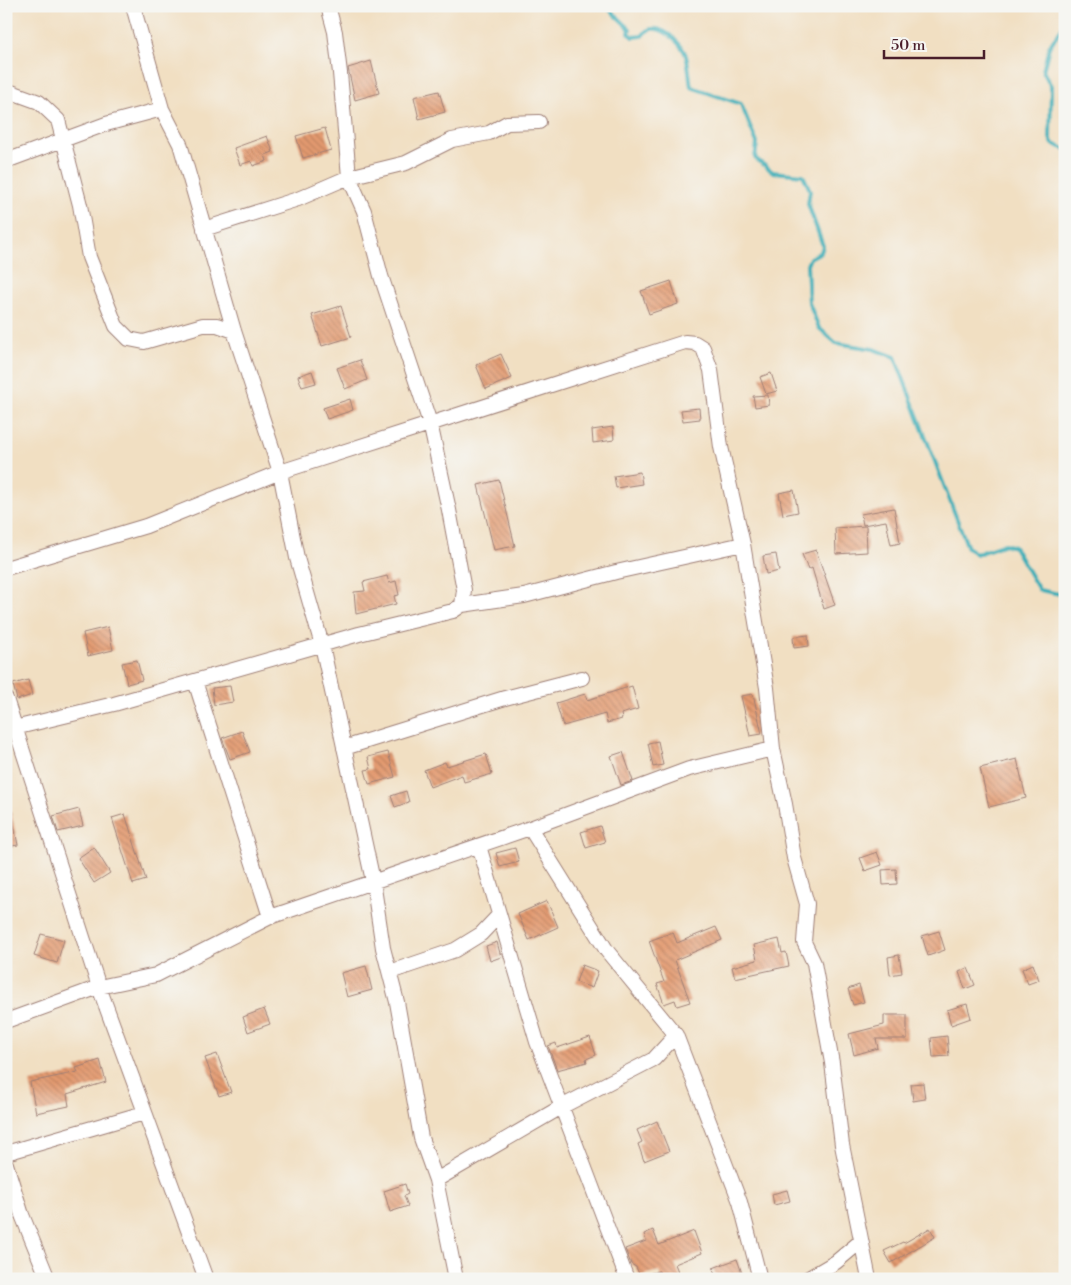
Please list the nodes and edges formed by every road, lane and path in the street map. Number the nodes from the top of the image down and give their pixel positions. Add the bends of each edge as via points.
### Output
1 (133, 6) edge
2 (328, 6) edge
3 (6, 90) edge
4 (162, 109) junction
5 (539, 122) dead end
6 (62, 140) junction
7 (6, 161) edge
8 (350, 176) junction
9 (204, 229) junction
10 (234, 331) junction
11 (430, 423) junction
12 (280, 472) junction
13 (743, 544) junction
14 (6, 568) edge
15 (462, 605) junction
16 (322, 645) junction
17 (582, 678) dead end
18 (195, 682) junction
19 (6, 698) edge
20 (11, 728) edge
21 (344, 748) junction
22 (773, 749) junction
23 (530, 828) junction
24 (479, 846) junction
25 (373, 881) junction
26 (499, 915) junction
27 (270, 917) junction
28 (390, 972) junction
29 (99, 987) junction
30 (6, 1020) edge
31 (676, 1035) junction
32 (564, 1106) junction
33 (144, 1114) junction
34 (6, 1153) edge
35 (6, 1164) edge
36 (436, 1180) junction
37 (861, 1241) junction
38 (48, 1279) edge
39 (206, 1279) edge
40 (456, 1279) edge
41 (627, 1279) edge
42 (760, 1279) edge
43 (807, 1279) edge
44 (869, 1279) edge

1 - 4 street
2 - 8 street via 340,73
3 - 6 street via 39,102 58,120
4 - 6 street
4 - 9 street via 180,144
5 - 8 street via 507,123 489,132 452,140 406,163
6 - 7 street
6 - 10 street via 80,205 89,257 116,326 129,339 144,342 203,325 218,325
8 - 9 street via 298,198
8 - 11 street via 364,211 380,276
9 - 10 street
10 - 12 street
11 - 12 street
11 - 13 street via 685,342 695,343 703,348 711,370 720,447
11 - 15 street via 464,590
12 - 14 street via 146,526
12 - 16 street via 297,558
13 - 15 street via 524,596
13 - 22 street via 767,688
15 - 16 street
16 - 18 street
16 - 21 street
17 - 21 street via 505,698
18 - 20 street
18 - 27 street
19 - 20 street
20 - 29 street
21 - 25 street
22 - 23 street via 689,769
22 - 37 street via 794,858 807,904 804,942 814,963 832,1063 842,1145 856,1202
23 - 24 street
23 - 31 street via 607,950
24 - 25 street
24 - 26 street
25 - 27 street
25 - 28 street
26 - 28 street via 481,934 455,950
26 - 32 street via 537,1042
27 - 29 street via 156,974
28 - 36 street via 421,1138
29 - 30 street
29 - 33 street
31 - 32 street via 654,1059
31 - 42 street via 740,1202
32 - 36 street
32 - 41 street
33 - 34 street
33 - 39 street
35 - 38 street via 22,1216
36 - 40 street
37 - 43 street via 836,1262
37 - 44 street

